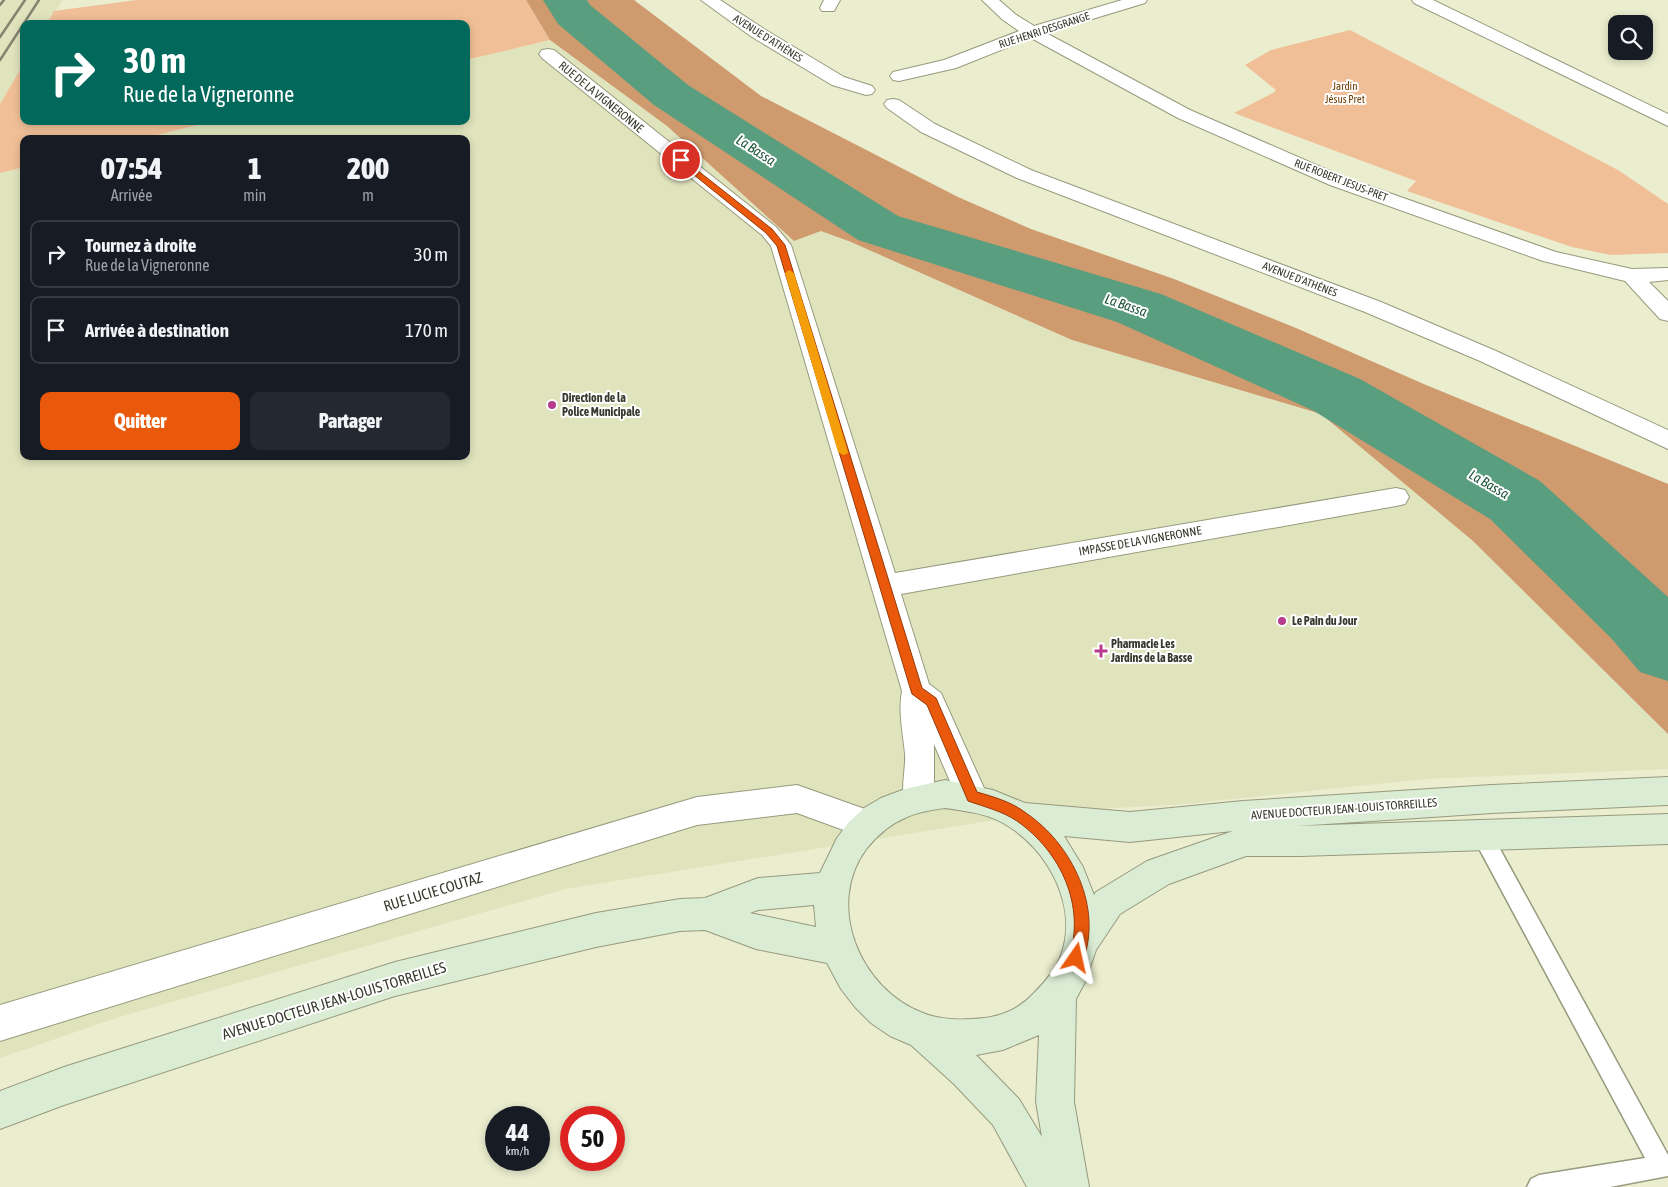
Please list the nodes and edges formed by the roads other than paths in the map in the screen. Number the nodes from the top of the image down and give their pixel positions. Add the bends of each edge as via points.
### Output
1 (709, 0) edge
2 (990, 0) edge
3 (1139, 0) edge
4 (1420, 0) edge
5 (1032, 32) junction
6 (548, 54) dead end
7 (950, 64) junction
8 (881, 81) junction
9 (920, 94) junction
10 (894, 104) junction
11 (1668, 121) edge
12 (928, 128) junction
13 (1668, 274) edge
14 (1632, 276) junction
15 (1668, 314) edge
16 (1668, 440) edge
17 (1396, 497) dead end
18 (884, 586) junction
19 (917, 691) junction
20 (1668, 791) edge
21 (972, 797) junction
22 (918, 798) junction
23 (1022, 817) junction
24 (868, 824) junction
25 (1668, 829) edge
26 (1482, 835) junction
27 (832, 888) junction
28 (705, 914) junction
29 (1082, 942) junction
30 (838, 948) junction
31 (1058, 995) junction
32 (0, 1023) edge
33 (924, 1032) junction
34 (0, 1110) edge
35 (1049, 1187) edge
36 (1069, 1187) edge
37 (1539, 1187) edge

1 - 8 street, AVENUE D'ATHÈNES via 838,81
2 - 5 street, RUE ROBERT JESUS-PRET
3 - 5 street, RUE HENRI DESGRANGE
4 - 11 street
5 - 7 street, RUE HENRI DESGRANGE
5 - 14 street, RUE ROBERT JESUS-PRET via 1184,114 1337,181 1550,257
6 - 18 street, RUE DE LA VIGNERONNE via 769,231 781,245
7 - 8 street, RUE HENRI DESGRANGE
7 - 9 street, RUE HENRI DESGRANGE
8 - 9 street via 915,80
8 - 10 street via 871,98
9 - 10 street via 905,104
9 - 12 street
10 - 12 street, AVENUE D'ATHÈNES
12 - 16 street, AVENUE D'ATHÈNES via 1024,174 1373,307 1488,356
13 - 14 street, RUE ROBERT JESUS-PRET
14 - 15 street
17 - 18 street, IMPASSE DE LA VIGNERONNE
18 - 19 street, RUE DE LA VIGNERONNE
19 - 21 street, RUE DE LA VIGNERONNE via 931,702
19 - 22 street, RUE DE LA VIGNERONNE via 914,706 920,755
20 - 23 main road, AVENUE DOCTEUR JEAN-LOUIS TORREILLES via 1243,815 1130,827
21 - 22 main road via 945,794
21 - 23 main road via 998,804
22 - 24 main road via 892,808
23 - 29 main road via 1049,840 1070,870 1080,905
24 - 27 main road via 845,852
24 - 32 street, RUE LUCIE COUTAZ via 797,798 697,812
25 - 26 main road, AVENUE DOCTEUR JEAN-LOUIS TORREILLES
26 - 29 main road, AVENUE DOCTEUR JEAN-LOUIS TORREILLES via 1246,841 1159,872 1108,903
26 - 37 lane via 1662,1167
27 - 28 main road, AVENUE DOCTEUR JEAN-LOUIS TORREILLES via 758,894
27 - 30 main road via 831,918
28 - 30 main road, AVENUE DOCTEUR JEAN-LOUIS TORREILLES via 756,932
28 - 34 main road, AVENUE DOCTEUR JEAN-LOUIS TORREILLES via 680,915 596,930 395,980 64,1086
29 - 31 main road via 1071,974
30 - 33 main road via 857,984 886,1012
31 - 33 main road via 1032,1019 998,1034 962,1038
31 - 36 main road via 1055,1102
33 - 35 main road via 1006,1112

